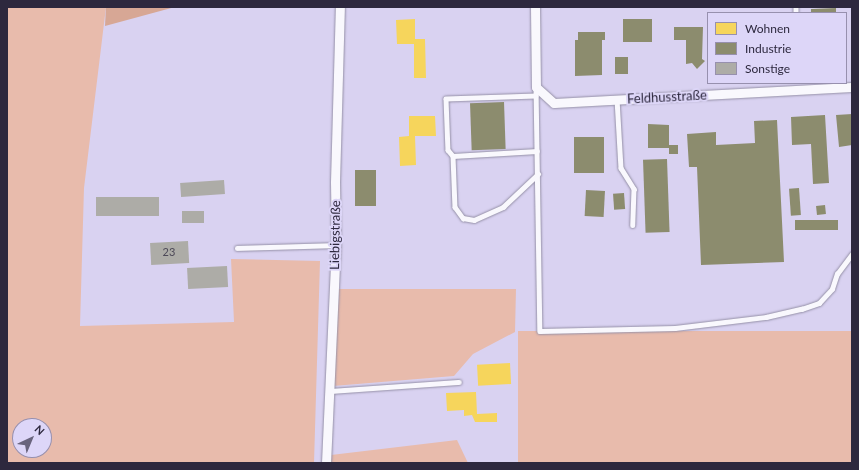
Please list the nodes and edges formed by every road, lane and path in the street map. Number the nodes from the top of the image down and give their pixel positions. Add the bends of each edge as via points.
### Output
1 (340, 7) edge
2 (535, 7) edge
3 (796, 87) edge
4 (852, 87) edge
5 (536, 92) junction
6 (617, 99) junction
7 (537, 151) junction
8 (452, 156) junction
9 (538, 174) junction
10 (633, 225) dead end
11 (336, 245) junction
12 (237, 248) dead end
13 (852, 254) edge
14 (459, 382) dead end
15 (328, 391) junction
16 (326, 463) edge

1 - 11 street, Liebigstraße via 335,182
2 - 5 street
3 - 4 street, Feldhusstraße
3 - 6 street, Feldhusstraße
5 - 6 street, Feldhusstraße via 554,103
5 - 7 lane
5 - 8 lane via 446,99 448,150
6 - 10 lane via 621,168 634,189
7 - 8 lane
7 - 9 lane
8 - 9 lane via 455,207 463,218 474,220 503,207
9 - 13 lane via 540,331 675,328 766,317 802,309 820,303 832,290 837,274
11 - 12 lane
11 - 15 street, Liebigstraße
14 - 15 lane
15 - 16 street, Liebigstraße

